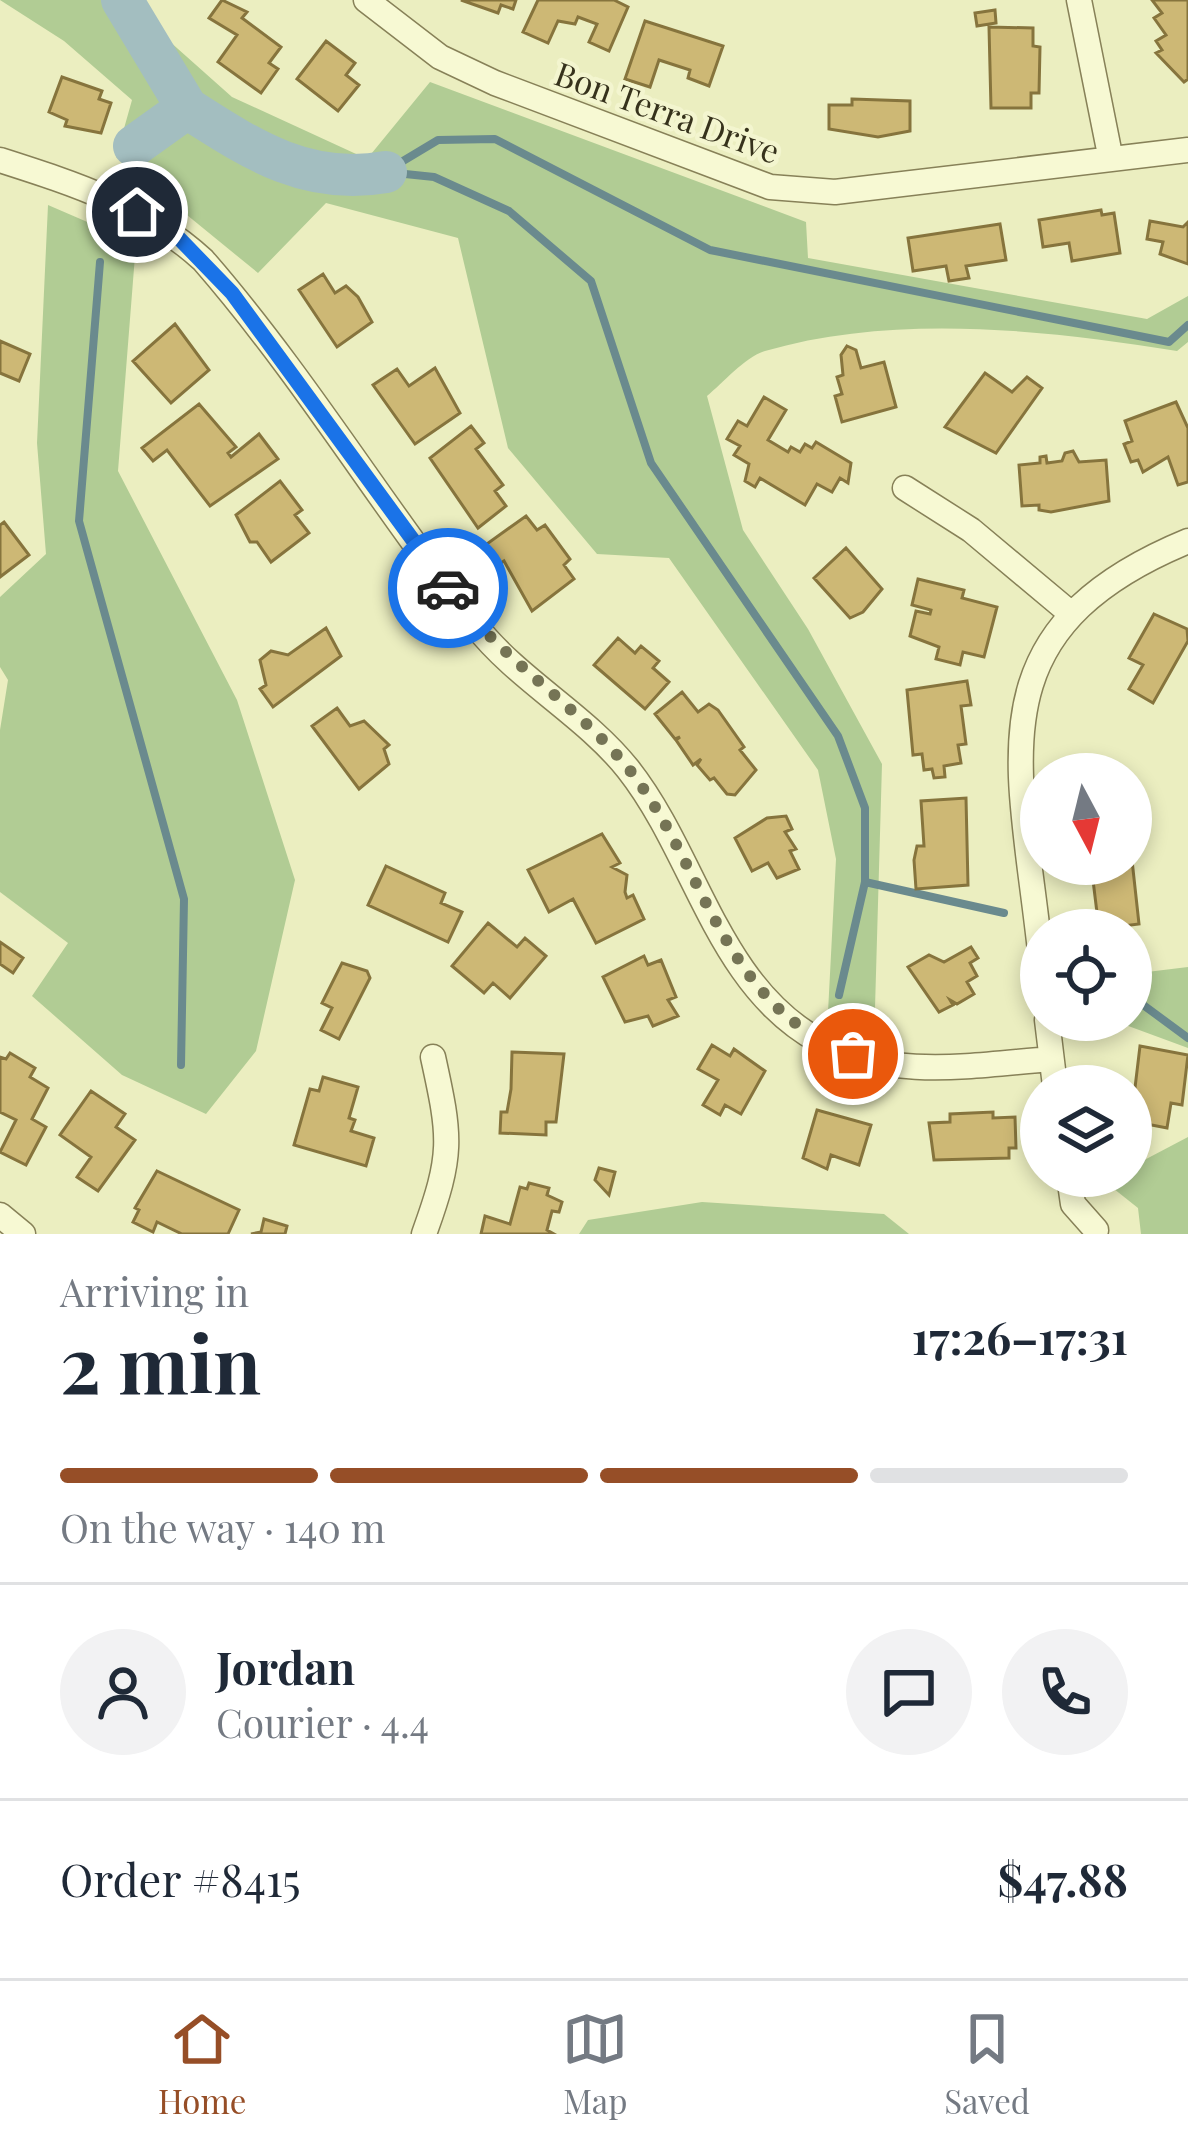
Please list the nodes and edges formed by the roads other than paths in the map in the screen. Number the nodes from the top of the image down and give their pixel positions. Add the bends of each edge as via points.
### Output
1 (366, 0) edge
2 (1079, 0) edge
3 (1188, 150) edge
4 (1110, 155) junction
5 (0, 160) edge
6 (904, 488) dead end
7 (1188, 542) edge
8 (1069, 612) junction
9 (1036, 909) edge
10 (1049, 1041) edge
11 (433, 1057) dead end
12 (1051, 1059) junction
13 (1052, 1065) edge
14 (1072, 1197) edge
15 (0, 1215) edge
16 (1096, 1231) dead end
17 (23, 1234) edge
18 (424, 1234) edge

1 - 4 street, Bon Terra Drive via 440,56 495,82 770,187 835,192
2 - 4 street
3 - 4 street, Bon Terra Drive
5 - 12 street via 104,194 171,230 203,260 479,630 626,766 742,971 787,1021 884,1065
6 - 8 street via 971,530
7 - 8 street via 1129,567
8 - 9 street via 1036,665 1022,707
10 - 12 street
11 - 18 street via 448,1162
12 - 13 street
14 - 16 street
15 - 17 street

